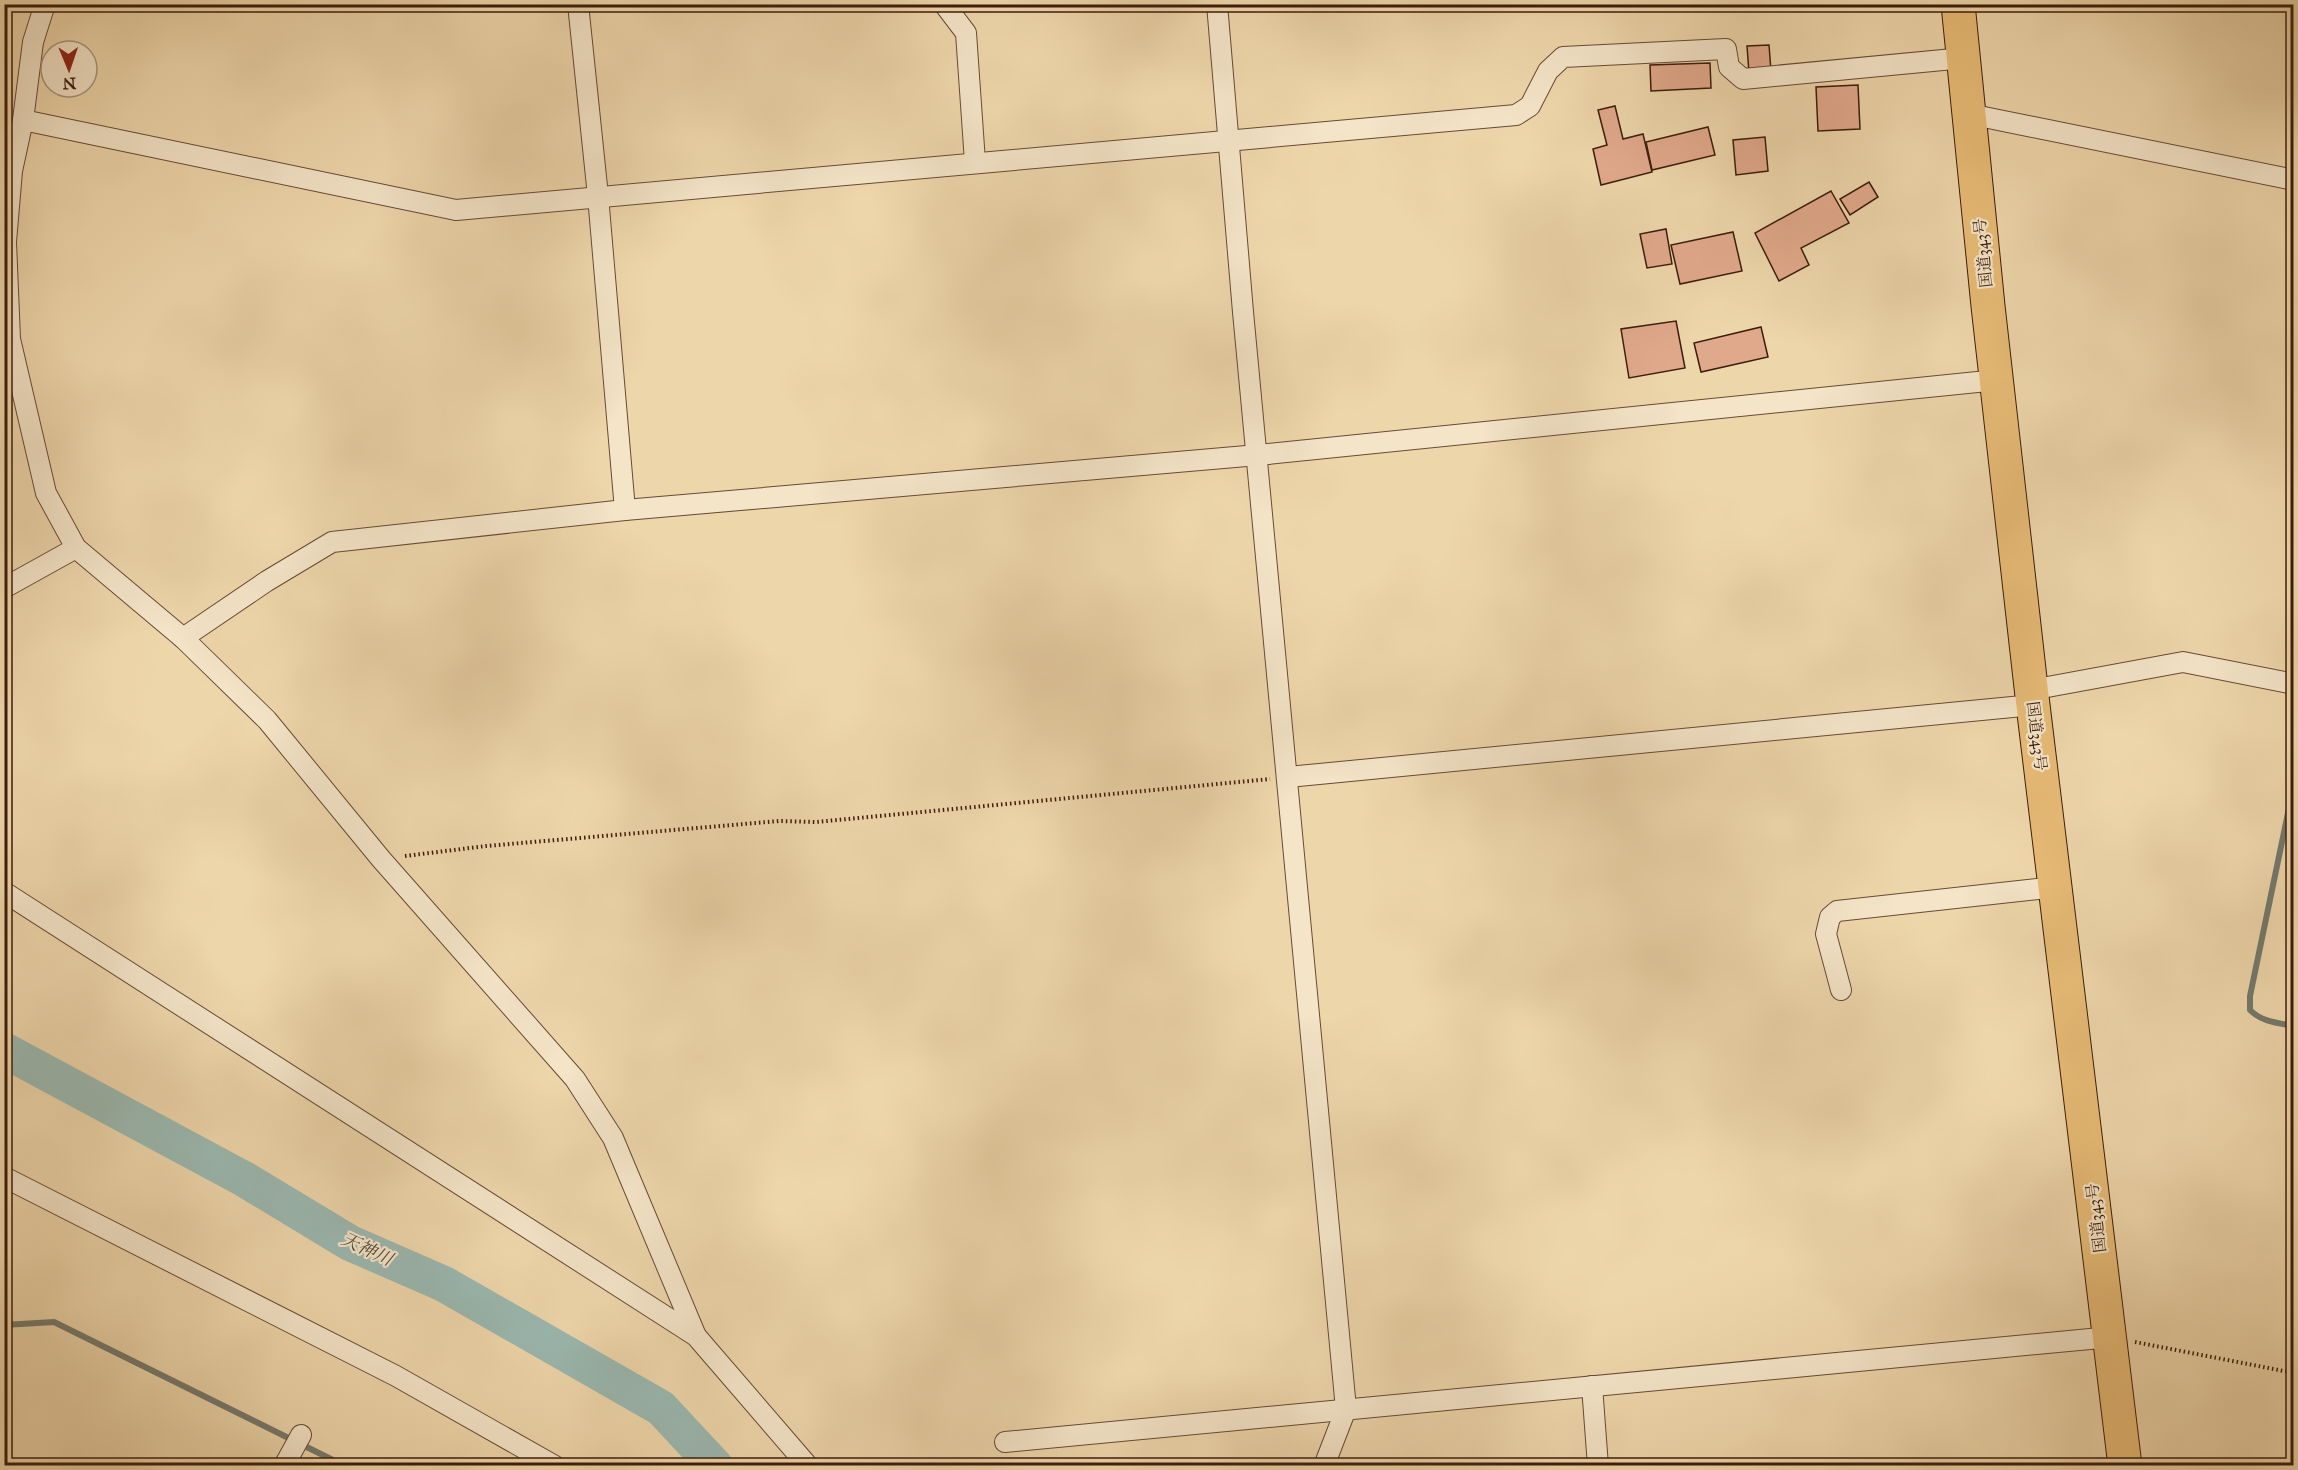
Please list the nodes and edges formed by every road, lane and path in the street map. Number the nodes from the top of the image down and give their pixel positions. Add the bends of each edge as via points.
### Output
1 (45, 4) edge
2 (578, 4) edge
3 (944, 4) edge
4 (1217, 4) edge
5 (1958, 4) edge
6 (1964, 58) junction
7 (1969, 114) junction
8 (23, 120) junction
9 (1230, 140) junction
10 (975, 162) junction
11 (2294, 180) edge
12 (598, 196) junction
13 (7, 340) edge
14 (1997, 380) junction
15 (1258, 455) junction
16 (625, 510) junction
17 (76, 548) junction
18 (5, 586) edge
19 (183, 638) junction
20 (2294, 684) edge
21 (2032, 697) junction
22 (1288, 777) junction
23 (381, 859) junction
24 (2056, 887) junction
25 (4, 892) edge
26 (1841, 990) dead end
27 (4, 1177) edge
28 (696, 1336) junction
29 (2111, 1337) junction
30 (2294, 1373) edge
31 (1592, 1386) junction
32 (1346, 1408) junction
33 (301, 1435) dead end
34 (1005, 1442) dead end
35 (284, 1466) edge
36 (555, 1466) edge
37 (808, 1466) edge
38 (1324, 1466) edge
39 (1598, 1466) edge
40 (2125, 1466) edge

1 - 8 street via 33,42
2 - 12 street
3 - 10 street via 966,33
4 - 9 street
5 - 6 highway, 国道343号
6 - 7 highway, 国道343号
6 - 9 street via 1743,79 1729,67 1726,48 1563,57 1548,71 1530,106 1516,115
7 - 11 street
7 - 14 highway, 国道343号
8 - 12 street via 456,210
8 - 13 street via 12,171 6,242
9 - 10 street
9 - 15 street
10 - 12 street
12 - 16 street
13 - 17 street via 46,493
14 - 15 street
14 - 21 highway, 国道343号
15 - 16 street
15 - 22 street
16 - 19 street via 332,542
17 - 18 street
17 - 19 street
19 - 23 street via 267,720
20 - 21 street via 2183,662
21 - 22 street
21 - 24 highway, 国道343号
22 - 23 path via 816,822 779,821 486,846
22 - 32 street
23 - 28 street via 575,1079 613,1138
24 - 26 street via 1837,911 1830,916 1826,934
24 - 29 highway, 国道343号
25 - 28 street
27 - 36 street via 396,1376
28 - 37 street
29 - 30 path
29 - 31 street
29 - 40 highway, 国道343号
31 - 32 street
31 - 39 street
32 - 34 street
32 - 38 street
33 - 35 street

